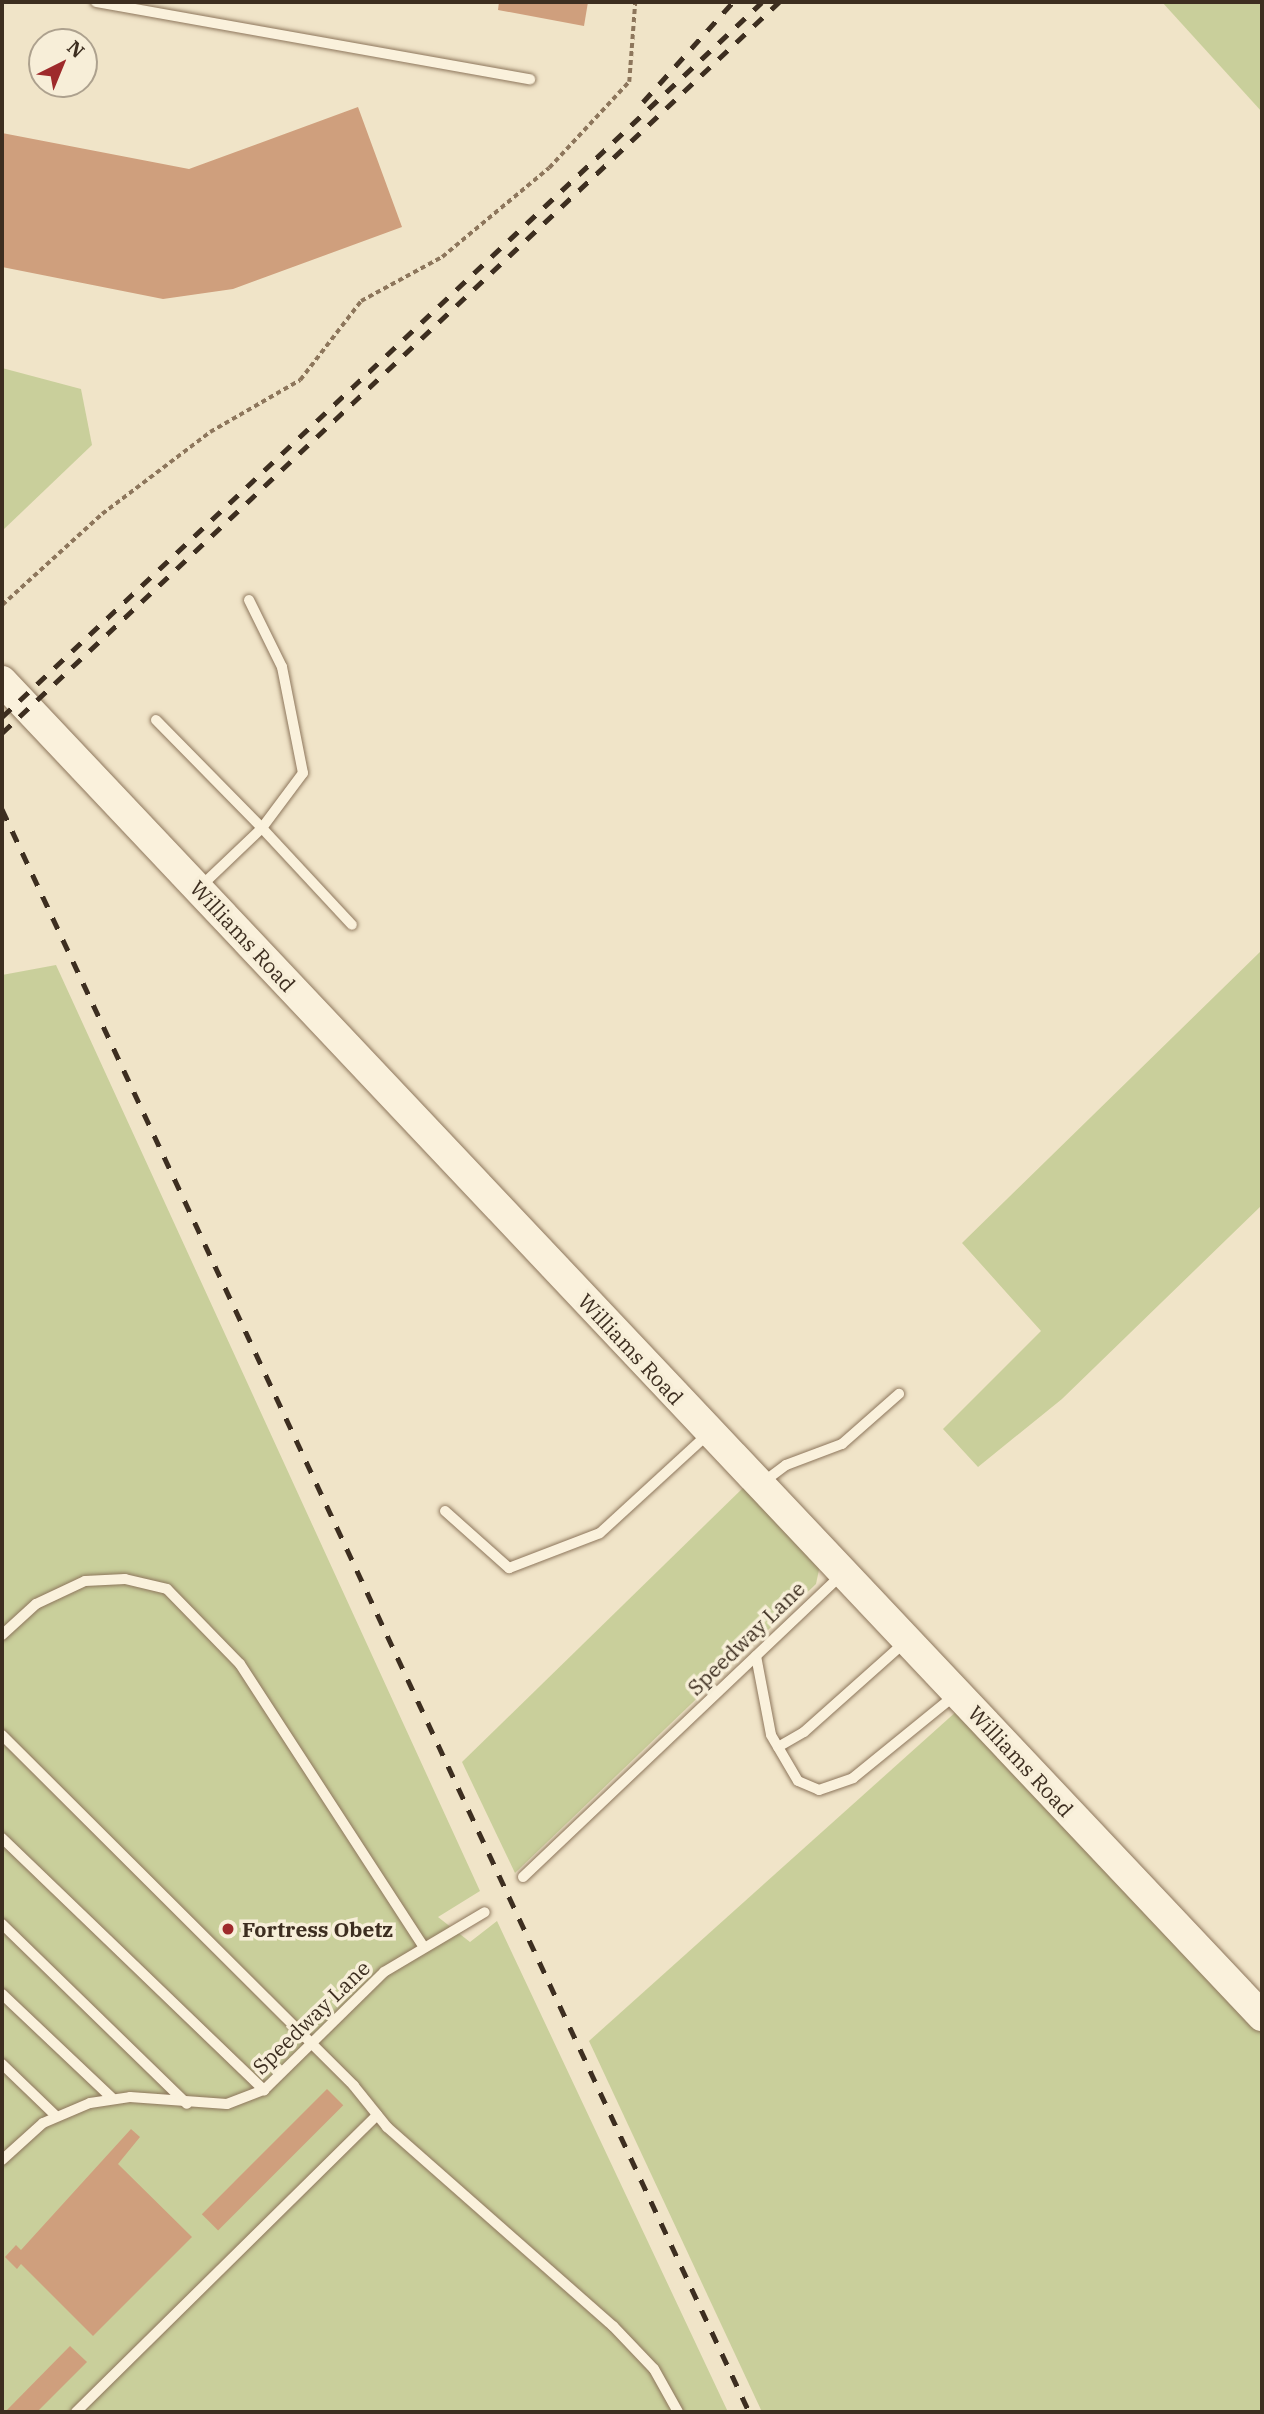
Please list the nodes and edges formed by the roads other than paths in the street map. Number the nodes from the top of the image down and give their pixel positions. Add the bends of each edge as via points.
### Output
1 (96, 2) edge
2 (530, 79) dead end
3 (249, 600) dead end
4 (2, 681) edge
5 (156, 720) dead end
6 (262, 828) junction
7 (198, 888) junction
8 (352, 925) dead end
9 (899, 1395) dead end
10 (710, 1433) junction
11 (759, 1484) junction
12 (445, 1511) dead end
13 (844, 1572) junction
14 (2, 1635) edge
15 (907, 1640) junction
16 (756, 1656) junction
17 (957, 1693) junction
18 (2, 1735) edge
19 (778, 1747) junction
20 (2, 1838) edge
21 (523, 1877) dead end
22 (485, 1912) dead end
23 (2, 1924) edge
24 (424, 1947) junction
25 (2, 1994) edge
26 (1262, 2016) edge
27 (312, 2045) junction
28 (2, 2064) edge
29 (264, 2090) junction
30 (112, 2098) junction
31 (187, 2104) junction
32 (377, 2115) junction
33 (56, 2116) junction
34 (2, 2142) edge
35 (11, 2151) junction
36 (2, 2160) edge
37 (76, 2412) edge
38 (678, 2412) edge

1 - 2 lane
3 - 6 lane via 282,667 303,773
4 - 7 main road, Williams Road
5 - 6 lane
6 - 7 lane
6 - 8 lane
7 - 10 main road, Williams Road
9 - 11 lane via 842,1444 786,1465
10 - 11 main road, Williams Road
10 - 12 lane via 600,1533 509,1568
11 - 13 main road, Williams Road
13 - 15 main road, Williams Road
13 - 16 lane, Speedway Lane
14 - 24 lane via 36,1604 85,1581 125,1579 167,1589 240,1664
15 - 17 main road, Williams Road
15 - 19 lane via 831,1710
16 - 19 lane
16 - 21 lane, Speedway Lane
17 - 19 lane via 853,1778 820,1790 799,1781
17 - 26 main road, Williams Road
18 - 27 lane
20 - 29 lane
22 - 24 lane, Speedway Lane
23 - 31 lane
24 - 27 lane, Speedway Lane via 384,1972
25 - 30 lane
27 - 29 lane, Speedway Lane
27 - 32 lane
28 - 33 lane
29 - 31 lane, Speedway Lane via 227,2104
30 - 31 lane, Speedway Lane
30 - 33 lane, Speedway Lane
32 - 37 lane
32 - 38 lane via 613,2326 654,2369
33 - 35 lane, Speedway Lane
34 - 35 lane
35 - 36 lane, Speedway Lane

